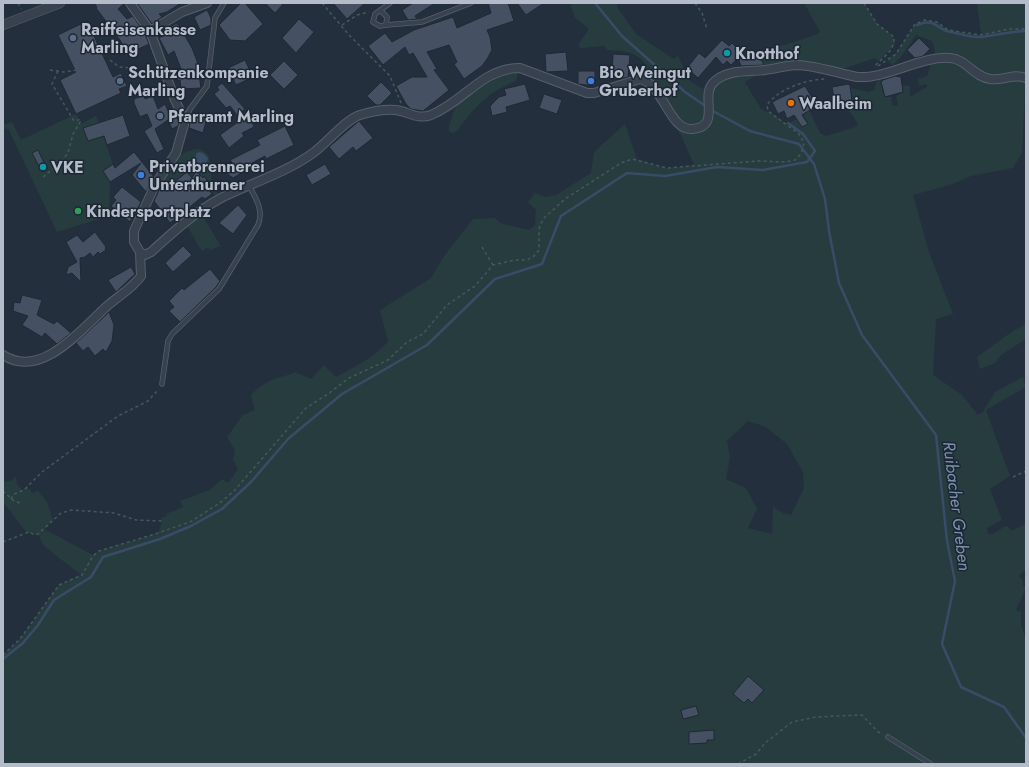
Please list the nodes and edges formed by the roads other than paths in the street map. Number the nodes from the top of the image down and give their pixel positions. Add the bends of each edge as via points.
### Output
1 (60, 3) edge
2 (130, 3) edge
3 (207, 3) edge
4 (224, 3) edge
5 (390, 3) edge
6 (471, 3) edge
7 (381, 11) junction
8 (3, 25) edge
9 (386, 25) junction
10 (150, 31) junction
11 (1026, 78) edge
12 (185, 121) junction
13 (249, 186) junction
14 (140, 252) junction
15 (3, 355) edge
16 (162, 384) road end
17 (888, 737) road end
18 (931, 764) edge

1 - 8 street
2 - 10 street
3 - 10 street via 182,12
4 - 12 lane via 215,18 207,86 190,109
5 - 7 lane
6 - 9 lane via 422,22
7 - 9 lane via 387,17
7 - 9 lane via 375,14 373,22 380,26
10 - 12 street
11 - 13 street via 1014,75 997,79 983,78 964,64 950,58 866,77 799,65 736,71 714,82 708,92 710,115 703,124 692,129 685,128 676,120 647,80 640,79 594,93 520,68 504,69 487,76 449,106 426,117 387,110 355,117 314,153
12 - 14 street via 176,153 155,185 134,231 134,242
13 - 14 street via 219,200 184,223 151,252
13 - 16 lane via 262,217 219,289 172,334 168,341
14 - 15 street via 141,276 68,344 37,360 10,359
17 - 18 lane

